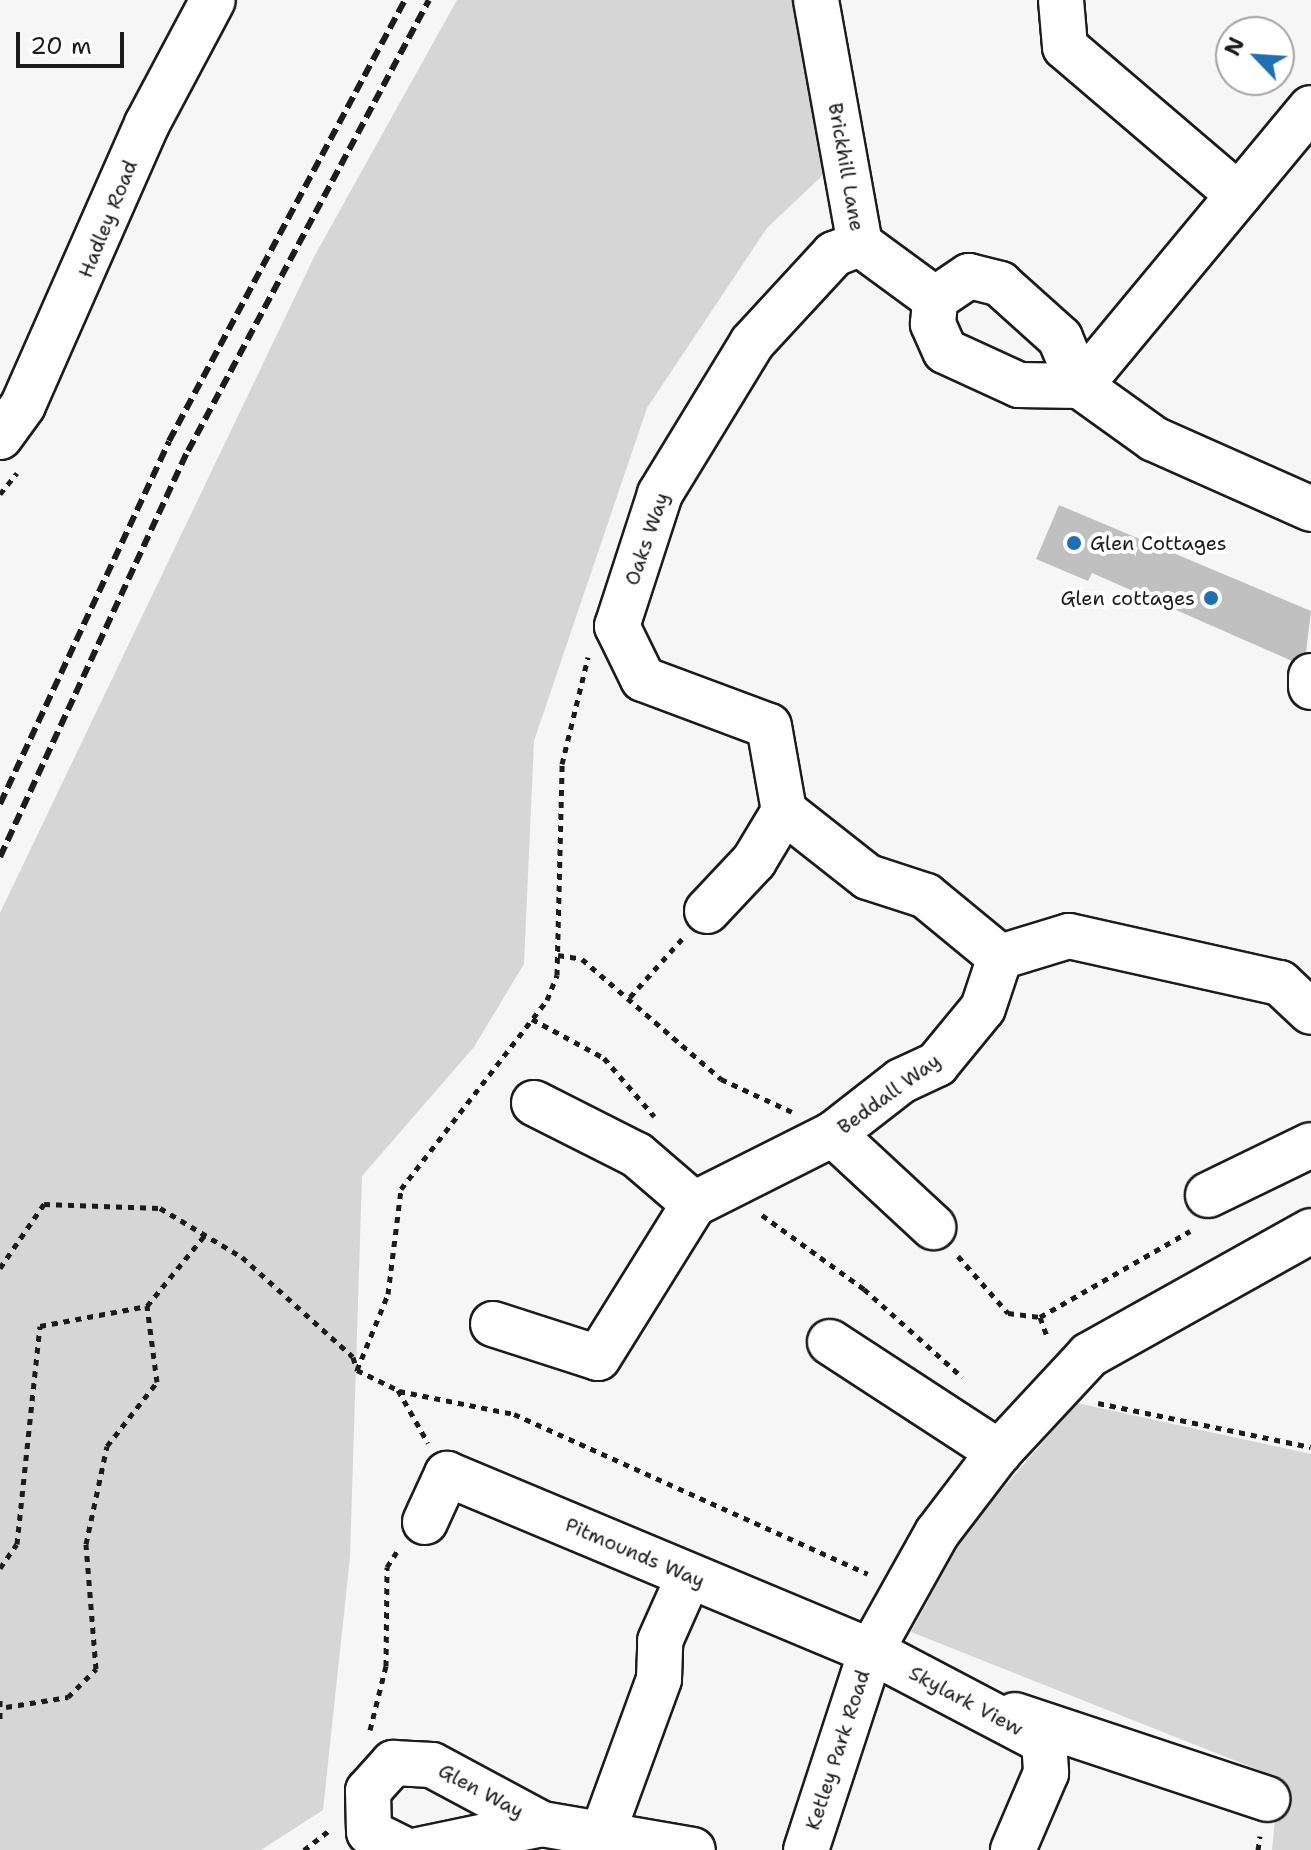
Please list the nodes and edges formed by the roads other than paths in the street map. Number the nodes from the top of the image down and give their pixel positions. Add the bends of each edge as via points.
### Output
1 (213, 0) edge
2 (816, 0) edge
3 (1061, 0) edge
4 (1311, 108) edge
5 (1238, 195) junction
6 (860, 244) junction
7 (935, 299) junction
8 (1080, 386) junction
9 (0, 437) edge
10 (1311, 509) edge
11 (1311, 676) edge
12 (1311, 687) edge
13 (784, 811) junction
14 (707, 911) road end
15 (1000, 957) junction
16 (1311, 1012) edge
17 (534, 1103) dead end
18 (823, 1138) junction
19 (1311, 1145) edge
20 (711, 1195) junction
21 (1202, 1212) road end
22 (933, 1227) road end
23 (1311, 1231) edge
24 (493, 1324) dead end
25 (830, 1342) dead end
26 (999, 1452) junction
27 (415, 1532) road end
28 (689, 1576) junction
29 (871, 1651) junction
30 (978, 1707) junction
31 (1267, 1799) dead end
32 (571, 1835) edge
33 (405, 1850) edge
34 (418, 1850) edge
35 (693, 1850) edge
36 (806, 1850) edge
37 (1013, 1850) edge

1 - 9 street, Hadley Road via 147,124 42,366
2 - 6 street, Brickhill Lane
3 - 5 street via 1065,47
4 - 5 street
5 - 8 street
6 - 7 street, Brickhill Lane
6 - 13 street, Oaks Way via 834,254 752,343 660,494 617,626 643,679 769,726
7 - 8 street via 933,324 945,351 1019,385
7 - 8 street via 969,276 1000,284 1060,338
8 - 10 street via 1154,439
11 - 12 street
13 - 14 street via 754,861
13 - 15 street via 868,877 926,896
15 - 16 street via 1069,936 1280,983
15 - 18 street, Beddall Way via 983,1008 937,1064 901,1081
17 - 20 street via 648,1138
18 - 20 street, Beddall Way
18 - 22 street
19 - 21 street
20 - 24 street, Beddall Way via 633,1292 598,1358
23 - 26 street, Ketley Park Road via 1089,1355
25 - 26 street
26 - 29 street, Ketley Park Road
27 - 28 street, Pitmounds Way via 447,1474
28 - 29 street, Pitmounds Way
28 - 32 street via 660,1641 659,1679
29 - 30 street, Skylark View
29 - 36 street, Ketley Park Road
30 - 31 street via 1034,1719
30 - 37 street, Skylark View via 1044,1742 1046,1773
32 - 33 street, Glen Way via 432,1765 393,1763 368,1791 369,1832
32 - 34 street, Glen Way
32 - 35 street, Glen Way

